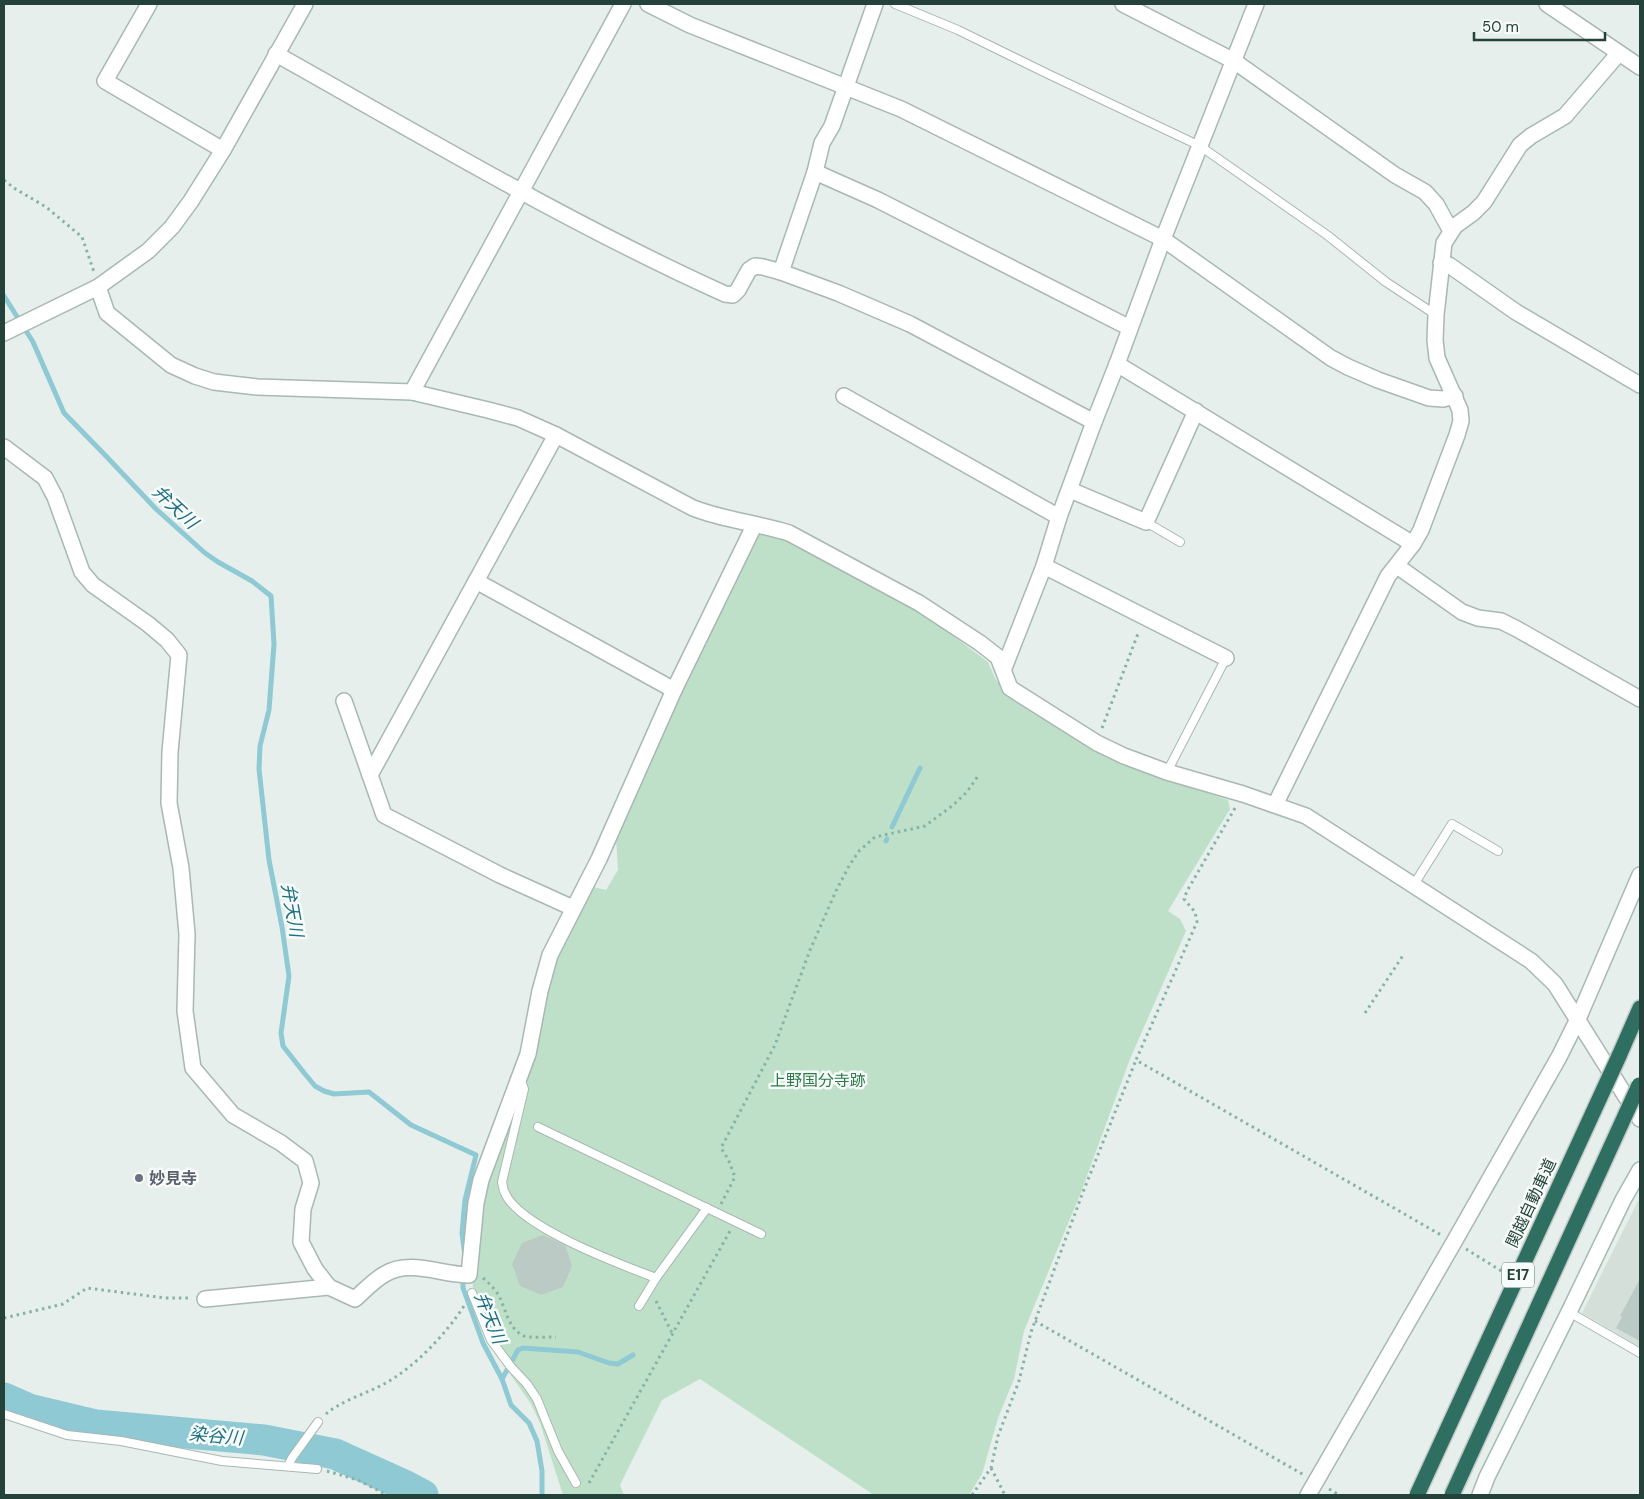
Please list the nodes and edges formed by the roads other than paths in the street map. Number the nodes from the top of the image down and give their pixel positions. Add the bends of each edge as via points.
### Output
1 (149, 4) edge
2 (305, 4) edge
3 (623, 4) edge
4 (648, 4) edge
5 (876, 4) edge
6 (895, 4) edge
7 (1123, 4) edge
8 (1256, 4) edge
9 (1551, 5) edge
10 (1619, 53) junction
11 (276, 54) junction
12 (1234, 61) junction
13 (1640, 67) edge
14 (846, 86) junction
15 (1200, 146) junction
16 (223, 150) junction
17 (814, 172) junction
18 (521, 192) junction
19 (1451, 231) junction
20 (1164, 239) junction
21 (1441, 263) junction
22 (781, 272) junction
23 (98, 288) junction
24 (1436, 315) junction
25 (1130, 328) junction
26 (8, 329) edge
27 (1117, 364) junction
28 (1640, 385) edge
29 (412, 392) junction
30 (844, 396) dead end
31 (1455, 396) junction
32 (1196, 412) junction
33 (1094, 422) junction
34 (556, 435) junction
35 (4, 447) edge
36 (1070, 490) junction
37 (1059, 517) junction
38 (1146, 522) junction
39 (754, 526) junction
40 (1180, 542) dead end
41 (1413, 544) junction
42 (1044, 566) junction
43 (1397, 566) junction
44 (476, 581) junction
45 (1226, 658) joint
46 (1004, 668) junction
47 (674, 690) junction
48 (1640, 700) edge
49 (344, 701) dead end
50 (1167, 772) junction
51 (370, 775) junction
52 (1275, 805) junction
53 (1498, 851) dead end
54 (1640, 875) edge
55 (1413, 886) junction
56 (573, 908) junction
57 (1640, 1008) edge
58 (1578, 1019) junction
59 (520, 1078) junction
60 (1640, 1084) edge
61 (1640, 1119) edge
62 (538, 1127) dead end
63 (1640, 1170) edge
64 (707, 1208) junction
65 (761, 1234) dead end
66 (656, 1278) junction
67 (329, 1287) junction
68 (472, 1293) dead end
69 (205, 1299) road end
70 (639, 1306) dead end
71 (1569, 1312) junction
72 (1640, 1352) edge
73 (4, 1414) edge
74 (316, 1425) road end
75 (288, 1466) junction
76 (317, 1469) road end
77 (576, 1483) dead end
78 (1308, 1495) edge
79 (1417, 1495) edge
80 (1452, 1495) edge
81 (1480, 1495) edge

1 - 16 street via 106,81
2 - 11 street
3 - 18 street
4 - 14 street via 690,25
5 - 14 street
6 - 15 lane via 958,30
7 - 12 street
8 - 12 street
9 - 10 street
10 - 13 street
10 - 19 street via 1565,116 1520,145 1484,202
11 - 16 street
11 - 18 street
12 - 15 street
12 - 19 street via 1395,176 1425,192
14 - 17 street via 832,126 822,143
14 - 20 street via 901,109
15 - 20 street
15 - 24 lane
16 - 23 street via 172,227 148,251
17 - 22 street
17 - 25 street via 878,200
18 - 22 street via 655,262 725,294 738,290 749,270 755,266
18 - 29 street
19 - 21 street via 1444,244
20 - 25 street
20 - 31 street via 1331,358 1378,380 1429,398
21 - 24 street
21 - 28 street via 1449,264 1516,312
22 - 33 street via 910,324
23 - 26 street via 47,314
23 - 29 street via 107,313 171,365 194,376 257,387
24 - 31 street via 1437,358
25 - 27 street
27 - 32 street
27 - 33 street
29 - 34 street via 518,418
30 - 37 street
31 - 41 street via 1461,415 1460,428 1427,519
32 - 38 street
32 - 41 street
33 - 36 street
34 - 39 street via 693,508
34 - 44 street
35 - 67 street via 45,478 82,572 93,584 168,640 179,655 169,803 181,868 187,934 184,1011 193,1068 233,1115 305,1161 312,1182 303,1209 301,1242
36 - 37 street
36 - 38 street
37 - 42 street
38 - 40 lane
39 - 46 street via 789,533 919,603 998,657
39 - 47 street
41 - 43 street
42 - 45 street
42 - 46 street
43 - 48 street via 1462,612 1518,628
43 - 52 street via 1388,576
44 - 47 street
44 - 51 street
45 - 50 lane
46 - 50 street via 1010,688 1097,742
47 - 56 street via 610,835
49 - 51 street
50 - 52 street
51 - 56 street via 384,814 500,875
52 - 55 street via 1313,821
53 - 55 lane via 1452,824
54 - 58 street
55 - 58 street via 1540,969 1555,984
56 - 59 street via 550,955
57 - 79 highway, 関越自動車道 / E17, bridge
58 - 61 street
58 - 78 street
59 - 66 lane via 524,1089 502,1182 505,1195 538,1225 603,1258
59 - 67 street via 481,1180 469,1275 401,1267 384,1274 355,1299
60 - 80 highway, E17, bridge
62 - 64 lane
63 - 71 street
64 - 65 lane
64 - 66 lane
66 - 70 lane
67 - 69 street
68 - 77 lane via 490,1340 538,1399 558,1451
71 - 72 lane
71 - 81 street
73 - 75 lane via 67,1435 122,1441 222,1462
74 - 75 lane
75 - 76 lane

